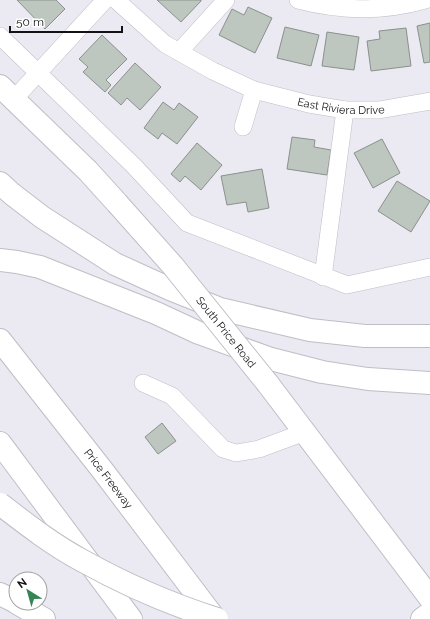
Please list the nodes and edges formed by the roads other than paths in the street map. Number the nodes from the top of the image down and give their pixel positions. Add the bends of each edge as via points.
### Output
1 (105, 0) edge
2 (116, 0) edge
3 (226, 0) edge
4 (298, 0) edge
5 (425, 0) edge
6 (0, 36) edge
7 (179, 52) junction
8 (38, 73) junction
9 (254, 90) junction
10 (7, 92) edge
11 (430, 101) edge
12 (345, 110) junction
13 (243, 127) dead end
14 (0, 183) edge
15 (0, 260) edge
16 (430, 267) edge
17 (323, 277) junction
18 (430, 336) edge
19 (0, 340) edge
20 (143, 383) dead end
21 (430, 383) edge
22 (305, 432) junction
23 (0, 443) edge
24 (103, 471) junction
25 (0, 504) edge
26 (430, 598) edge
27 (30, 611) edge
28 (430, 613) edge
29 (44, 619) edge
30 (131, 619) edge
31 (216, 619) edge
32 (230, 619) edge
33 (422, 619) edge

1 - 8 street
2 - 7 street, East Riviera Drive via 165,44
3 - 7 street
4 - 5 street via 349,9 390,8
6 - 8 street
7 - 9 street, East Riviera Drive
8 - 10 street
8 - 17 street via 134,166 187,222
9 - 12 street, East Riviera Drive
9 - 13 street
10 - 22 main road, South Price Road, bridge via 117,203 195,292
11 - 12 street, East Riviera Drive via 379,110
12 - 17 street
14 - 18 main road via 42,217 115,264 220,309 310,330 365,336
15 - 21 main road via 40,267 199,333 271,359 322,372 368,379
16 - 17 street via 347,285
19 - 24 main road, Price Freeway
20 - 22 street via 172,396 222,450 236,453
22 - 26 main road, South Price Road
23 - 30 main road
24 - 31 main road, Price Freeway
24 - 32 main road
25 - 31 main road, bridge via 81,561 139,590
27 - 29 main road
28 - 33 main road

